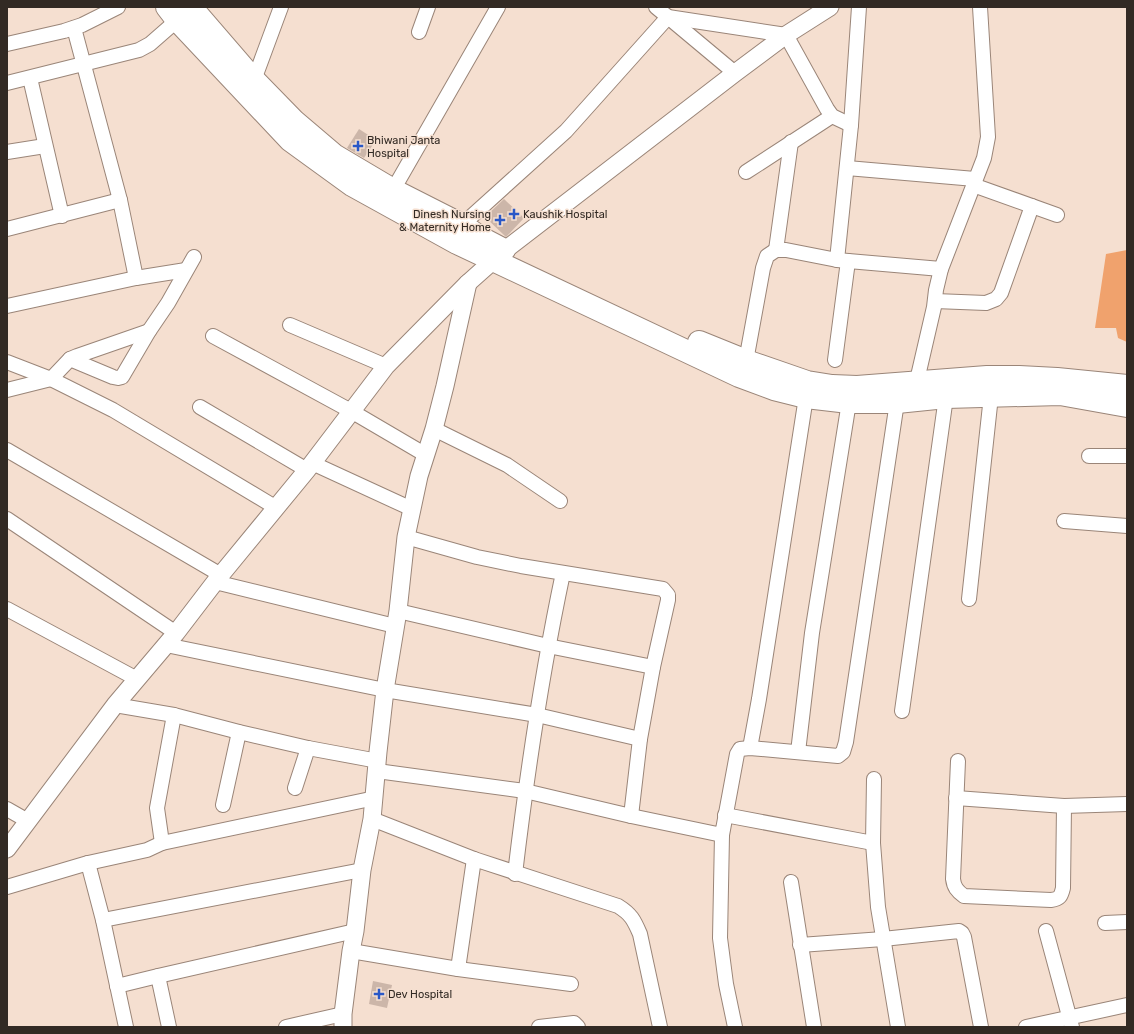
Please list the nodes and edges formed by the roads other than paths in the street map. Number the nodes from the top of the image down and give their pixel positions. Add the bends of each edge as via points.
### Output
1 (118, 7) edge
2 (281, 7) edge
3 (428, 7) edge
4 (498, 7) edge
5 (656, 7) edge
6 (830, 7) edge
7 (859, 7) edge
8 (980, 7) edge
9 (184, 10) edge
10 (668, 17) junction
11 (74, 28) junction
12 (419, 32) dead end
13 (786, 35) junction
14 (7, 44) edge
15 (84, 64) junction
16 (735, 73) junction
17 (30, 78) junction
18 (254, 80) junction
19 (7, 83) edge
20 (832, 116) junction
21 (851, 125) junction
22 (792, 142) junction
23 (45, 146) junction
24 (7, 152) edge
25 (847, 168) junction
26 (746, 172) dead end
27 (974, 182) junction
28 (393, 190) junction
29 (120, 200) junction
30 (1032, 206) junction
31 (1057, 215) dead end
32 (62, 216) junction
33 (462, 225) junction
34 (8, 226) edge
35 (776, 250) junction
36 (499, 255) junction
37 (194, 257) dead end
38 (843, 260) junction
39 (941, 268) junction
40 (186, 270) junction
41 (136, 278) junction
42 (468, 283) junction
43 (935, 302) junction
44 (7, 306) edge
45 (290, 325) dead end
46 (149, 331) junction
47 (213, 336) dead end
48 (70, 360) junction
49 (835, 360) dead end
50 (746, 361) junction
51 (7, 362) edge
52 (386, 366) junction
53 (51, 380) junction
54 (1127, 386) edge
55 (7, 390) edge
56 (909, 395) junction
57 (806, 396) junction
58 (991, 396) junction
59 (946, 397) junction
60 (849, 402) junction
61 (1127, 406) edge
62 (200, 407) dead end
63 (351, 411) junction
64 (434, 429) junction
65 (7, 450) edge
66 (426, 455) junction
67 (1089, 456) dead end
68 (1127, 456) edge
69 (310, 466) junction
70 (560, 501) dead end
71 (275, 507) junction
72 (412, 510) junction
73 (7, 519) edge
74 (1064, 521) dead end
75 (1127, 526) edge
76 (406, 537) junction
77 (563, 573) junction
78 (218, 578) junction
79 (969, 599) dead end
80 (7, 609) edge
81 (396, 619) junction
82 (171, 639) junction
83 (548, 646) junction
84 (653, 667) junction
85 (137, 679) junction
86 (385, 690) junction
87 (115, 705) junction
88 (902, 711) dead end
89 (174, 715) junction
90 (537, 715) junction
91 (239, 732) junction
92 (640, 739) junction
93 (308, 748) junction
94 (750, 748) junction
95 (798, 752) junction
96 (958, 761) dead end
97 (377, 766) junction
98 (874, 779) dead end
99 (295, 788) dead end
100 (525, 791) junction
101 (375, 798) junction
102 (956, 798) junction
103 (1127, 804) edge
104 (223, 805) dead end
105 (1064, 806) junction
106 (7, 808) edge
107 (725, 815) junction
108 (631, 816) junction
109 (372, 820) junction
110 (28, 821) junction
111 (722, 834) junction
112 (162, 843) junction
113 (873, 843) junction
114 (9, 844) edge
115 (474, 859) junction
116 (88, 863) junction
117 (362, 870) junction
118 (515, 874) junction
119 (791, 882) dead end
120 (7, 887) edge
121 (103, 920) junction
122 (1127, 922) edge
123 (1105, 923) dead end
124 (355, 931) junction
125 (1046, 931) dead end
126 (883, 939) junction
127 (800, 944) junction
128 (351, 952) junction
129 (458, 969) junction
130 (158, 976) junction
131 (571, 984) dead end
132 (117, 986) junction
133 (1127, 1005) edge
134 (1070, 1022) edge
135 (343, 1024) edge
136 (126, 1027) edge
137 (169, 1027) edge
138 (286, 1027) edge
139 (539, 1027) edge
140 (578, 1027) edge
141 (660, 1027) edge
142 (735, 1027) edge
143 (814, 1027) edge
144 (898, 1027) edge
145 (980, 1027) edge
146 (1031, 1027) edge

1 - 11 street
2 - 18 street
3 - 12 street
4 - 28 street
5 - 10 street
6 - 13 street
7 - 21 street
8 - 27 street via 988,137 984,158
9 - 15 street via 150,44 139,50
9 - 18 main road
9 - 36 main road via 290,140 352,185 457,243
10 - 13 street
10 - 16 street
10 - 33 street via 566,131
11 - 14 street
11 - 15 street
13 - 16 street
13 - 20 street
15 - 17 street
15 - 29 street
16 - 36 street
17 - 19 street
17 - 23 street
18 - 28 main road via 294,121 334,155
20 - 21 street
20 - 22 street
21 - 25 street
22 - 26 street
22 - 35 street
23 - 24 street
23 - 32 street
25 - 27 street
25 - 38 street
27 - 30 street
27 - 39 street
28 - 33 main road
29 - 32 street
29 - 41 street
30 - 31 street
30 - 43 street via 1001,293 996,299 986,303
32 - 34 street
33 - 36 main road via 483,239
35 - 38 street
35 - 50 street via 767,256 763,268
36 - 42 street
36 - 50 main road
36 - 57 main road via 740,376 774,389
37 - 40 street
38 - 39 street
38 - 49 street
39 - 43 street
40 - 41 street
40 - 46 street
41 - 44 street
42 - 52 street
42 - 64 street
43 - 56 street
45 - 52 street
46 - 48 street
46 - 48 street via 122,377 113,377
47 - 63 street
48 - 53 street
50 - 56 main road via 807,382
51 - 53 street
52 - 63 street
53 - 55 street
53 - 71 street via 113,410
54 - 56 main road via 1057,378 987,377
56 - 59 main road
56 - 60 main road
56 - 95 street via 843,752 838,756
57 - 60 main road
57 - 94 street
58 - 59 main road
58 - 61 main road via 1060,394
58 - 79 street
59 - 88 street
60 - 95 street via 812,633
62 - 69 street
63 - 66 street
63 - 69 street
64 - 66 street
64 - 70 street via 507,465
65 - 78 street
66 - 72 street
67 - 68 street
69 - 71 street
69 - 72 street
71 - 78 street
72 - 76 street
73 - 82 street
74 - 75 street
76 - 77 street via 477,557
76 - 81 street
77 - 83 street
77 - 84 street via 663,589 668,595 668,600
78 - 81 street
78 - 82 street
80 - 85 street
81 - 83 street
81 - 86 street
82 - 85 street
82 - 86 street
83 - 84 street
83 - 90 street
84 - 92 street
85 - 87 street
86 - 90 street
86 - 97 street
87 - 89 street
87 - 110 street
89 - 91 street
89 - 112 street via 158,798 157,814
90 - 92 street
90 - 100 street
91 - 93 street
91 - 104 street
92 - 108 street
93 - 97 street
93 - 99 street
94 - 95 street
94 - 107 street via 740,749 737,754
96 - 102 street
97 - 100 street
97 - 101 street
98 - 113 street
100 - 108 street
100 - 118 street
101 - 109 street
101 - 112 street
102 - 105 street
102 - 105 street via 953,878 954,886 964,896 1051,900 1061,896 1064,888
103 - 105 street
106 - 110 street
107 - 111 street
107 - 113 street
108 - 111 street
109 - 115 street
109 - 117 street
110 - 114 street
111 - 142 street via 720,938
112 - 116 street via 147,850
113 - 126 street
115 - 118 street
115 - 129 street
116 - 120 street
116 - 121 street
117 - 121 street
117 - 124 street
118 - 141 street via 627,911 640,934
119 - 127 street
121 - 132 street
122 - 123 street
124 - 128 street
124 - 130 street
125 - 134 street
126 - 127 street
126 - 144 street
126 - 145 street via 959,931 962,933
127 - 143 street
128 - 129 street
128 - 135 street
129 - 131 street
130 - 132 street
130 - 137 street
132 - 136 street
133 - 134 street
134 - 146 street
135 - 138 street
139 - 140 street via 574,1023

